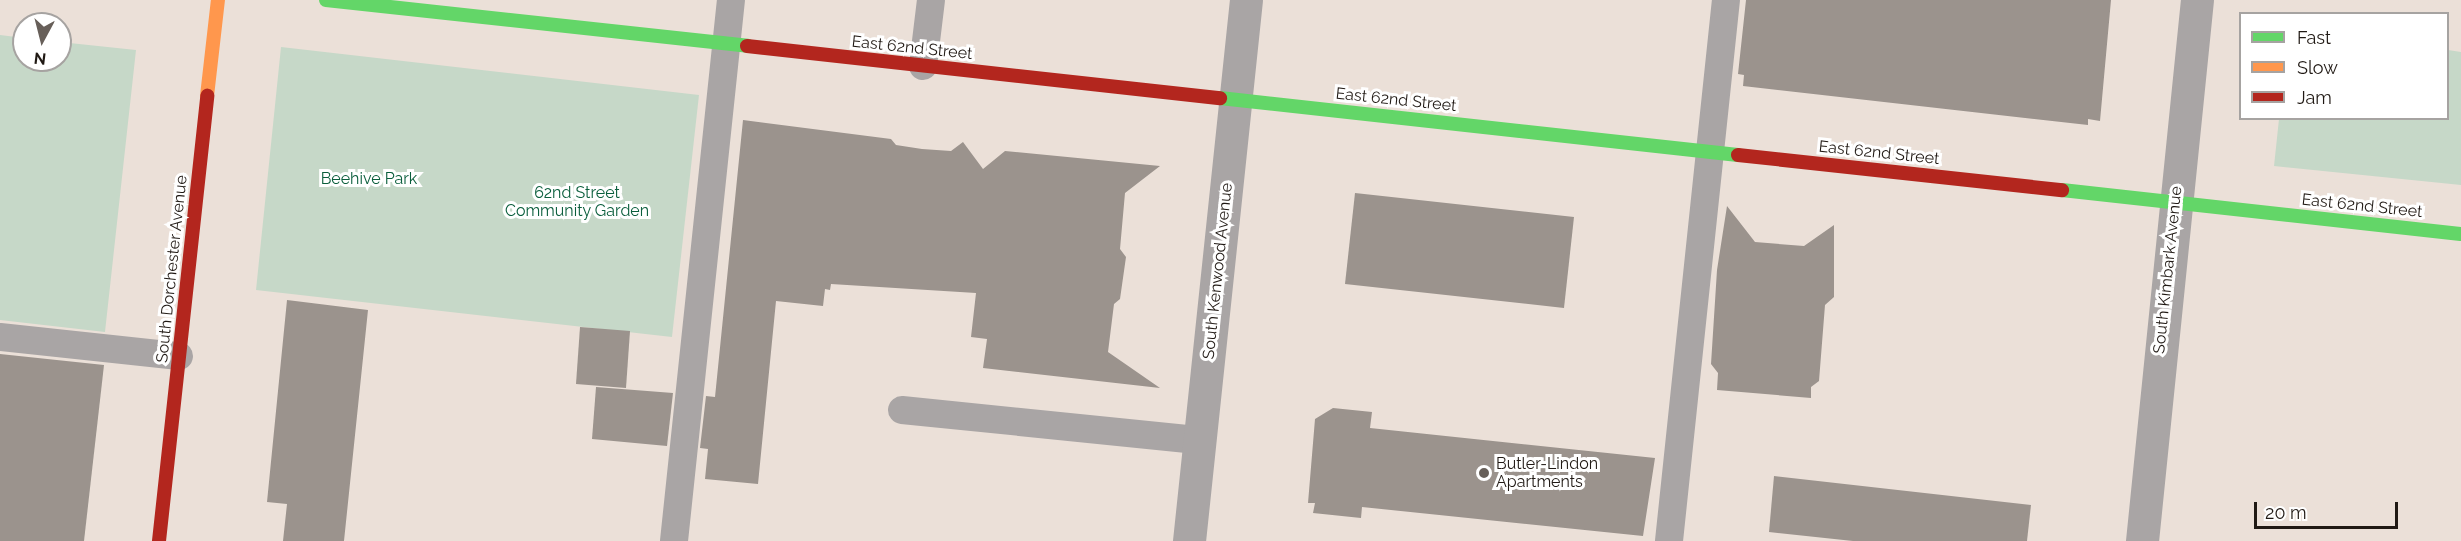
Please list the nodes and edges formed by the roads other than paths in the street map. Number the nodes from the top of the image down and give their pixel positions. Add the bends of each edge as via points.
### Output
1 (218, 0) edge
2 (327, 0) edge
3 (731, 0) edge
4 (931, 0) edge
5 (1246, 0) edge
6 (1726, 0) edge
7 (2197, 0) edge
8 (726, 44) junction
9 (923, 66) junction
10 (1236, 100) junction
11 (1710, 151) junction
12 (2175, 202) junction
13 (2461, 234) edge
14 (0, 337) edge
15 (179, 356) junction
16 (902, 410) dead end
17 (1199, 440) junction
18 (159, 541) edge
19 (674, 541) edge
20 (1189, 541) edge
21 (1670, 541) edge
22 (2142, 541) edge

1 - 15 street, South Dorchester Avenue
2 - 8 street, East 62nd Street
3 - 8 lane
4 - 9 lane
5 - 10 street, South Kenwood Avenue
6 - 11 lane
7 - 12 street, South Kimbark Avenue
8 - 9 street, East 62nd Street
8 - 19 lane
9 - 10 street, East 62nd Street
10 - 11 street, East 62nd Street
10 - 17 street, South Kenwood Avenue
11 - 12 street, East 62nd Street
11 - 21 lane
12 - 13 street, East 62nd Street
12 - 22 street, South Kimbark Avenue
14 - 15 lane
15 - 18 street, South Dorchester Avenue
16 - 17 lane
17 - 20 street, South Kenwood Avenue

